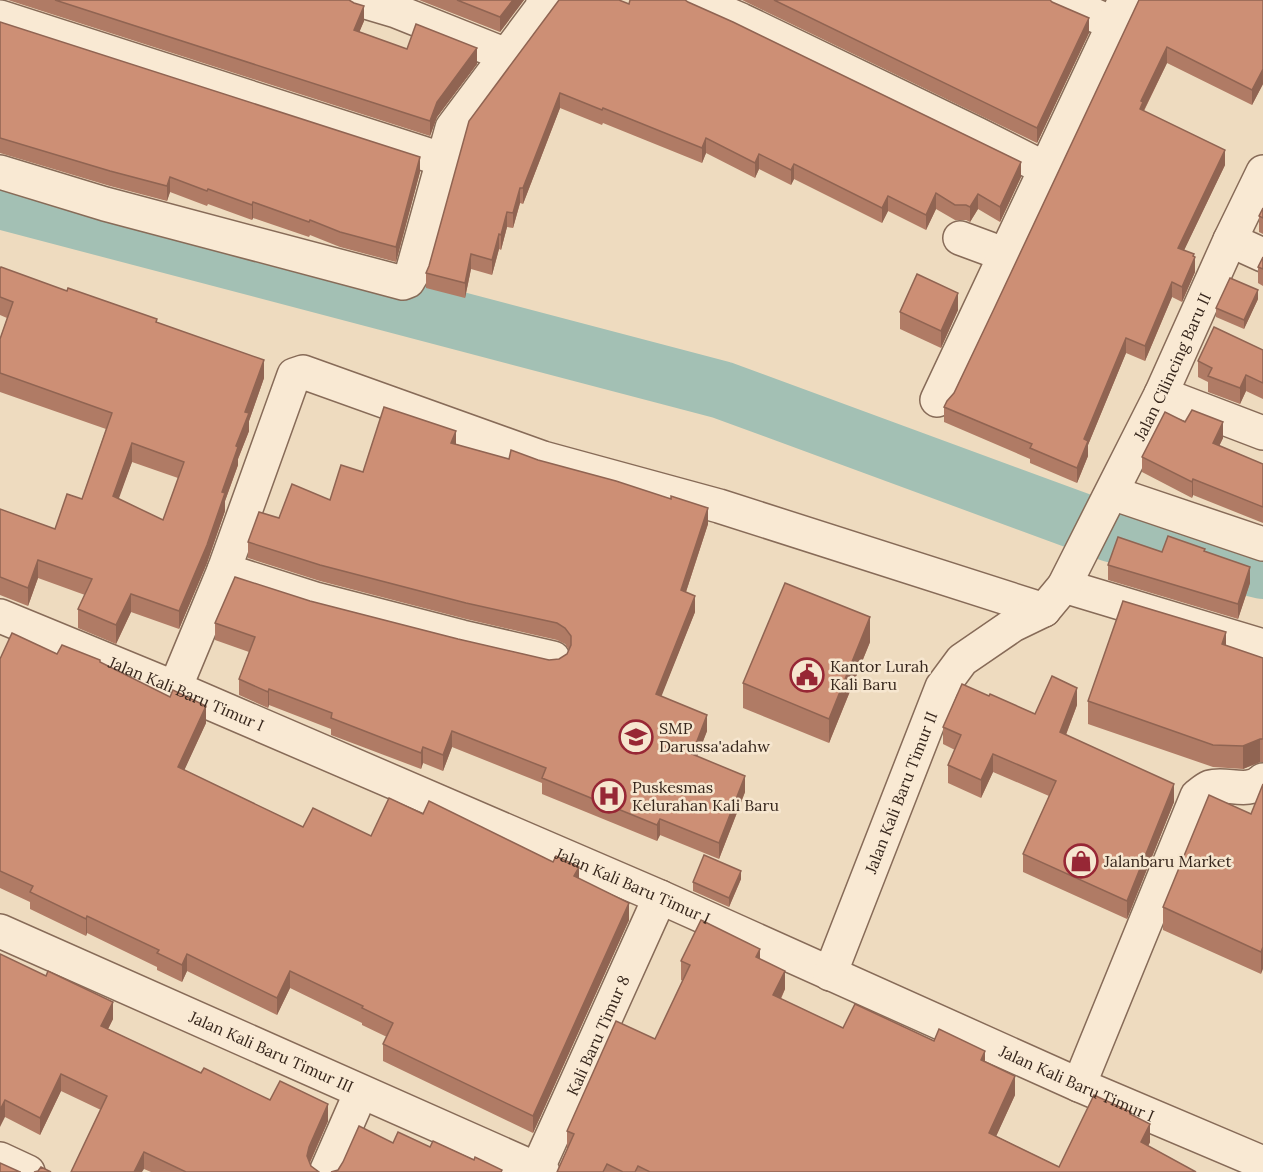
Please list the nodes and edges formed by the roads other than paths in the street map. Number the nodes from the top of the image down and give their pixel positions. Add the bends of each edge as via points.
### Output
1 (359, 0) edge
2 (544, 0) edge
3 (695, 0) edge
4 (1060, 0) edge
5 (1120, 12) edge
6 (0, 17) edge
7 (506, 55) junction
8 (444, 160) junction
9 (1046, 169) junction
10 (0, 172) edge
11 (1263, 172) edge
12 (960, 238) dead end
13 (1230, 240) junction
14 (1006, 255) junction
15 (1263, 255) edge
16 (1161, 394) junction
17 (937, 400) dead end
18 (1263, 434) edge
19 (1108, 497) junction
20 (1263, 544) edge
21 (224, 570) junction
22 (1062, 585) junction
23 (0, 616) edge
24 (1263, 646) edge
25 (554, 658) edge
26 (175, 688) junction
27 (1263, 759) edge
28 (1255, 784) edge
29 (660, 897) junction
30 (0, 931) edge
31 (830, 974) junction
32 (1079, 1085) junction
33 (361, 1092) junction
34 (0, 1159) edge
35 (1263, 1163) edge
36 (539, 1171) edge
37 (28, 1172) edge
38 (326, 1172) edge

1 - 7 street
2 - 7 street
3 - 9 street
4 - 5 street
5 - 9 street
6 - 8 street
7 - 8 street via 453,128
8 - 10 street via 411,276 404,283 105,204
9 - 14 street
11 - 13 street, Jalan Cilincing Baru II
12 - 14 street
13 - 15 street
13 - 16 street, Jalan Cilincing Baru II
14 - 17 street
16 - 18 street
16 - 19 street, Jalan Cilincing Baru II
19 - 20 street
19 - 22 street, Jalan Cilincing Baru II
21 - 22 street via 294,375 303,372 543,458 719,506
21 - 25 street via 315,599
21 - 26 street
22 - 24 street
22 - 31 street, Jalan Kali Baru Timur II via 1014,625 962,660 942,687
23 - 26 street, Jalan Kali Baru Timur I
26 - 29 street, Jalan Kali Baru Timur I
27 - 28 street
28 - 32 street via 1208,788 1197,796
29 - 31 street, Jalan Kali Baru Timur I
29 - 36 street, Kali Baru Timur 8
30 - 33 street, Jalan Kali Baru Timur III
31 - 32 street, Jalan Kali Baru Timur I
32 - 35 street, Jalan Kali Baru Timur I
33 - 36 street, Jalan Kali Baru Timur III
33 - 38 street
34 - 37 street

